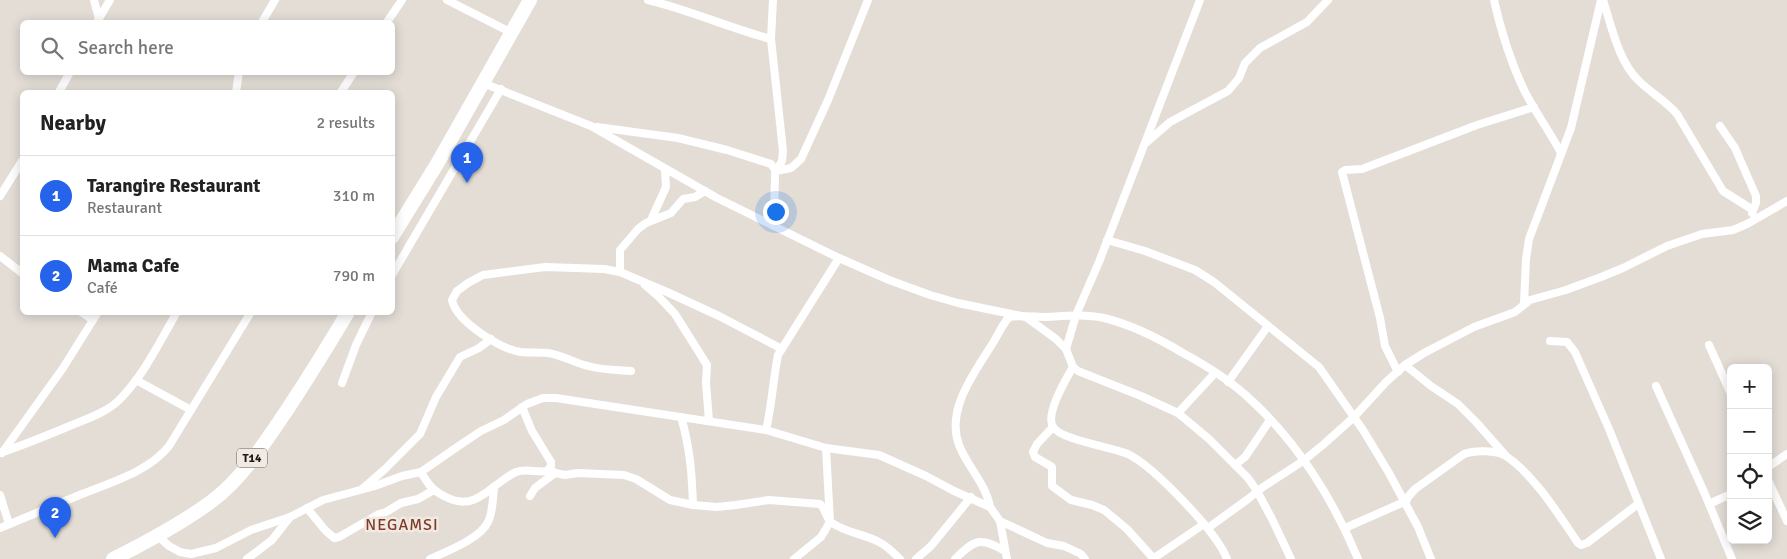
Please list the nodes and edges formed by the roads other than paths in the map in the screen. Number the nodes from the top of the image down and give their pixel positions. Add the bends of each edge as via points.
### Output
1 (94, 0) edge
2 (110, 0) edge
3 (274, 0) edge
4 (402, 0) edge
5 (447, 0) edge
6 (530, 0) edge
7 (648, 0) edge
8 (773, 0) edge
9 (868, 0) edge
10 (1200, 0) edge
11 (1328, 0) edge
12 (1494, 0) edge
13 (1602, 0) edge
14 (98, 20) edge
15 (99, 20) edge
16 (263, 20) edge
17 (388, 20) edge
18 (512, 33) junction
19 (771, 39) junction
20 (68, 75) edge
21 (237, 75) edge
22 (352, 75) edge
23 (483, 83) junction
24 (501, 89) junction
25 (60, 90) edge
26 (236, 90) edge
27 (342, 90) edge
28 (1534, 107) junction
29 (591, 126) junction
30 (1720, 126) dead end
31 (1144, 145) junction
32 (1562, 153) junction
33 (20, 168) edge
34 (665, 170) junction
35 (776, 171) junction
36 (705, 192) junction
37 (0, 196) edge
38 (1787, 201) edge
39 (1753, 210) junction
40 (651, 220) junction
41 (1747, 224) junction
42 (774, 226) junction
43 (395, 232) edge
44 (1107, 240) junction
45 (0, 256) edge
46 (839, 258) junction
47 (395, 270) edge
48 (20, 271) edge
49 (620, 272) junction
50 (639, 280) junction
51 (1524, 303) junction
52 (175, 315) edge
53 (249, 315) edge
54 (346, 315) edge
55 (371, 315) edge
56 (1076, 315) junction
57 (95, 316) edge
58 (1026, 318) junction
59 (1268, 326) junction
60 (491, 339) junction
61 (1550, 341) dead end
62 (1709, 345) dead end
63 (782, 349) junction
64 (1066, 349) junction
65 (1405, 365) junction
66 (1073, 367) junction
67 (630, 371) dead end
68 (1398, 372) junction
69 (1215, 373) junction
70 (136, 380) junction
71 (1228, 382) junction
72 (342, 383) dead end
73 (1727, 385) edge
74 (1656, 386) dead end
75 (522, 407) junction
76 (190, 410) junction
77 (1178, 413) junction
78 (681, 417) junction
79 (1354, 417) junction
80 (709, 420) junction
81 (1270, 420) junction
82 (1053, 427) junction
83 (766, 430) junction
84 (826, 448) junction
85 (1, 453) edge
86 (1787, 454) edge
87 (1505, 455) junction
88 (1303, 461) junction
89 (1772, 464) edge
90 (1235, 465) junction
91 (553, 471) junction
92 (421, 472) junction
93 (494, 487) junction
94 (1772, 489) edge
95 (360, 490) junction
96 (434, 490) junction
97 (1257, 491) junction
98 (0, 495) edge
99 (530, 496) dead end
100 (1727, 496) edge
101 (971, 497) junction
102 (1405, 503) junction
103 (1638, 504) junction
104 (1710, 504) junction
105 (693, 505) junction
106 (990, 506) junction
107 (307, 508) junction
108 (290, 517) junction
109 (1000, 521) junction
110 (1787, 521) edge
111 (830, 522) junction
112 (10, 524) junction
113 (1206, 526) junction
114 (0, 528) edge
115 (1345, 528) junction
116 (158, 536) junction
117 (1006, 555) edge
118 (179, 556) edge
119 (112, 559) edge
120 (247, 559) edge
121 (430, 559) edge
122 (794, 559) edge
123 (900, 559) edge
124 (916, 559) edge
125 (955, 559) edge
126 (1085, 559) edge
127 (1154, 559) edge
128 (1228, 559) edge
129 (1291, 559) edge
130 (1358, 559) edge
131 (1431, 559) edge
132 (1661, 559) edge
133 (1732, 559) edge

1 - 14 street
2 - 15 street
3 - 16 street
4 - 17 street
5 - 18 street
6 - 18 highway
7 - 19 street
8 - 19 street
9 - 35 street via 801,159 794,167
10 - 31 street
11 - 31 street via 1307,22 1260,48 1245,63 1240,78 1228,91 1170,122
12 - 28 street via 1519,80
13 - 32 street via 1572,128
13 - 39 street via 1630,71 1677,114 1723,191
18 - 23 highway
19 - 35 street via 783,151
20 - 25 street
21 - 26 street
22 - 27 street
23 - 24 street
23 - 43 highway
24 - 29 street
24 - 47 street
28 - 32 street
28 - 68 street via 1477,125 1362,170 1342,172 1385,346
29 - 34 street
29 - 35 street via 678,138 765,161
30 - 39 street via 1735,148 1753,188 1756,196
31 - 44 street
32 - 51 street via 1529,239
33 - 37 street
34 - 36 street
34 - 40 street via 666,187
35 - 42 street
36 - 40 street via 683,199 667,215
36 - 42 street
38 - 41 street
39 - 41 street
40 - 49 street via 621,248
41 - 51 street via 1676,243 1616,271
42 - 46 street
44 - 56 street
44 - 59 street via 1194,270
45 - 48 street
46 - 58 street via 930,295
46 - 63 street
49 - 50 street
49 - 60 street via 545,267 482,275 457,291 452,300 460,317
50 - 63 street
50 - 80 street via 675,314 707,365
51 - 65 street via 1515,312 1474,327
52 - 70 street
53 - 76 street
54 - 116 highway, T14 via 269,436 234,481
55 - 72 street
56 - 58 street
56 - 64 street
56 - 69 street via 1103,318 1145,331
57 - 85 street
58 - 64 street
58 - 106 street via 1013,316 1007,320 970,380 954,429 959,446
59 - 71 street
59 - 79 street via 1319,367
60 - 67 street via 519,352 547,353 587,366
60 - 95 street via 460,357 436,396 420,434
61 - 103 street via 1567,342 1575,352
62 - 73 street
63 - 83 street via 775,369
64 - 66 street
65 - 68 street
65 - 87 street via 1458,404
66 - 77 street via 1085,375
66 - 82 street via 1055,403
68 - 79 street
69 - 71 street
69 - 77 street
70 - 76 street
70 - 85 street via 109,408
71 - 81 street via 1252,400
74 - 104 street
75 - 78 street via 543,398 556,398
75 - 91 street
75 - 92 street
76 - 112 street via 169,446 147,466
77 - 90 street
78 - 80 street
78 - 105 street via 692,471
79 - 88 street
79 - 102 street
80 - 83 street
81 - 88 street
81 - 90 street
82 - 113 street via 1067,436 1137,460
82 - 127 street via 1033,452 1035,457 1052,468 1052,486 1071,500 1104,510
83 - 84 street
84 - 101 street via 879,455
84 - 111 street
86 - 89 street
87 - 102 street via 1468,453 1415,490
87 - 103 street via 1525,473 1581,545
88 - 97 street
88 - 115 street
90 - 97 street
91 - 93 street via 518,471
91 - 99 street
91 - 105 street via 624,475 670,500
92 - 95 street
92 - 96 street
93 - 96 street via 468,503
93 - 121 street via 489,520 484,528 476,536
94 - 110 street
95 - 107 street
96 - 107 street via 394,506 334,538
97 - 113 street
97 - 129 street
98 - 112 street
100 - 104 street
101 - 106 street
101 - 124 street via 931,546
102 - 115 street
102 - 131 street
103 - 132 street
104 - 133 street
105 - 111 street via 717,507 769,500 802,502 821,505
106 - 109 street
107 - 108 street
108 - 118 street via 251,530 216,548
108 - 120 street via 272,540
109 - 117 street
109 - 126 street via 1046,543 1064,546
111 - 122 street via 821,537
111 - 123 street via 881,542
112 - 114 street
113 - 127 street
113 - 128 street
115 - 130 street
116 - 118 street
116 - 119 highway, T14
117 - 125 street via 990,543 979,541

